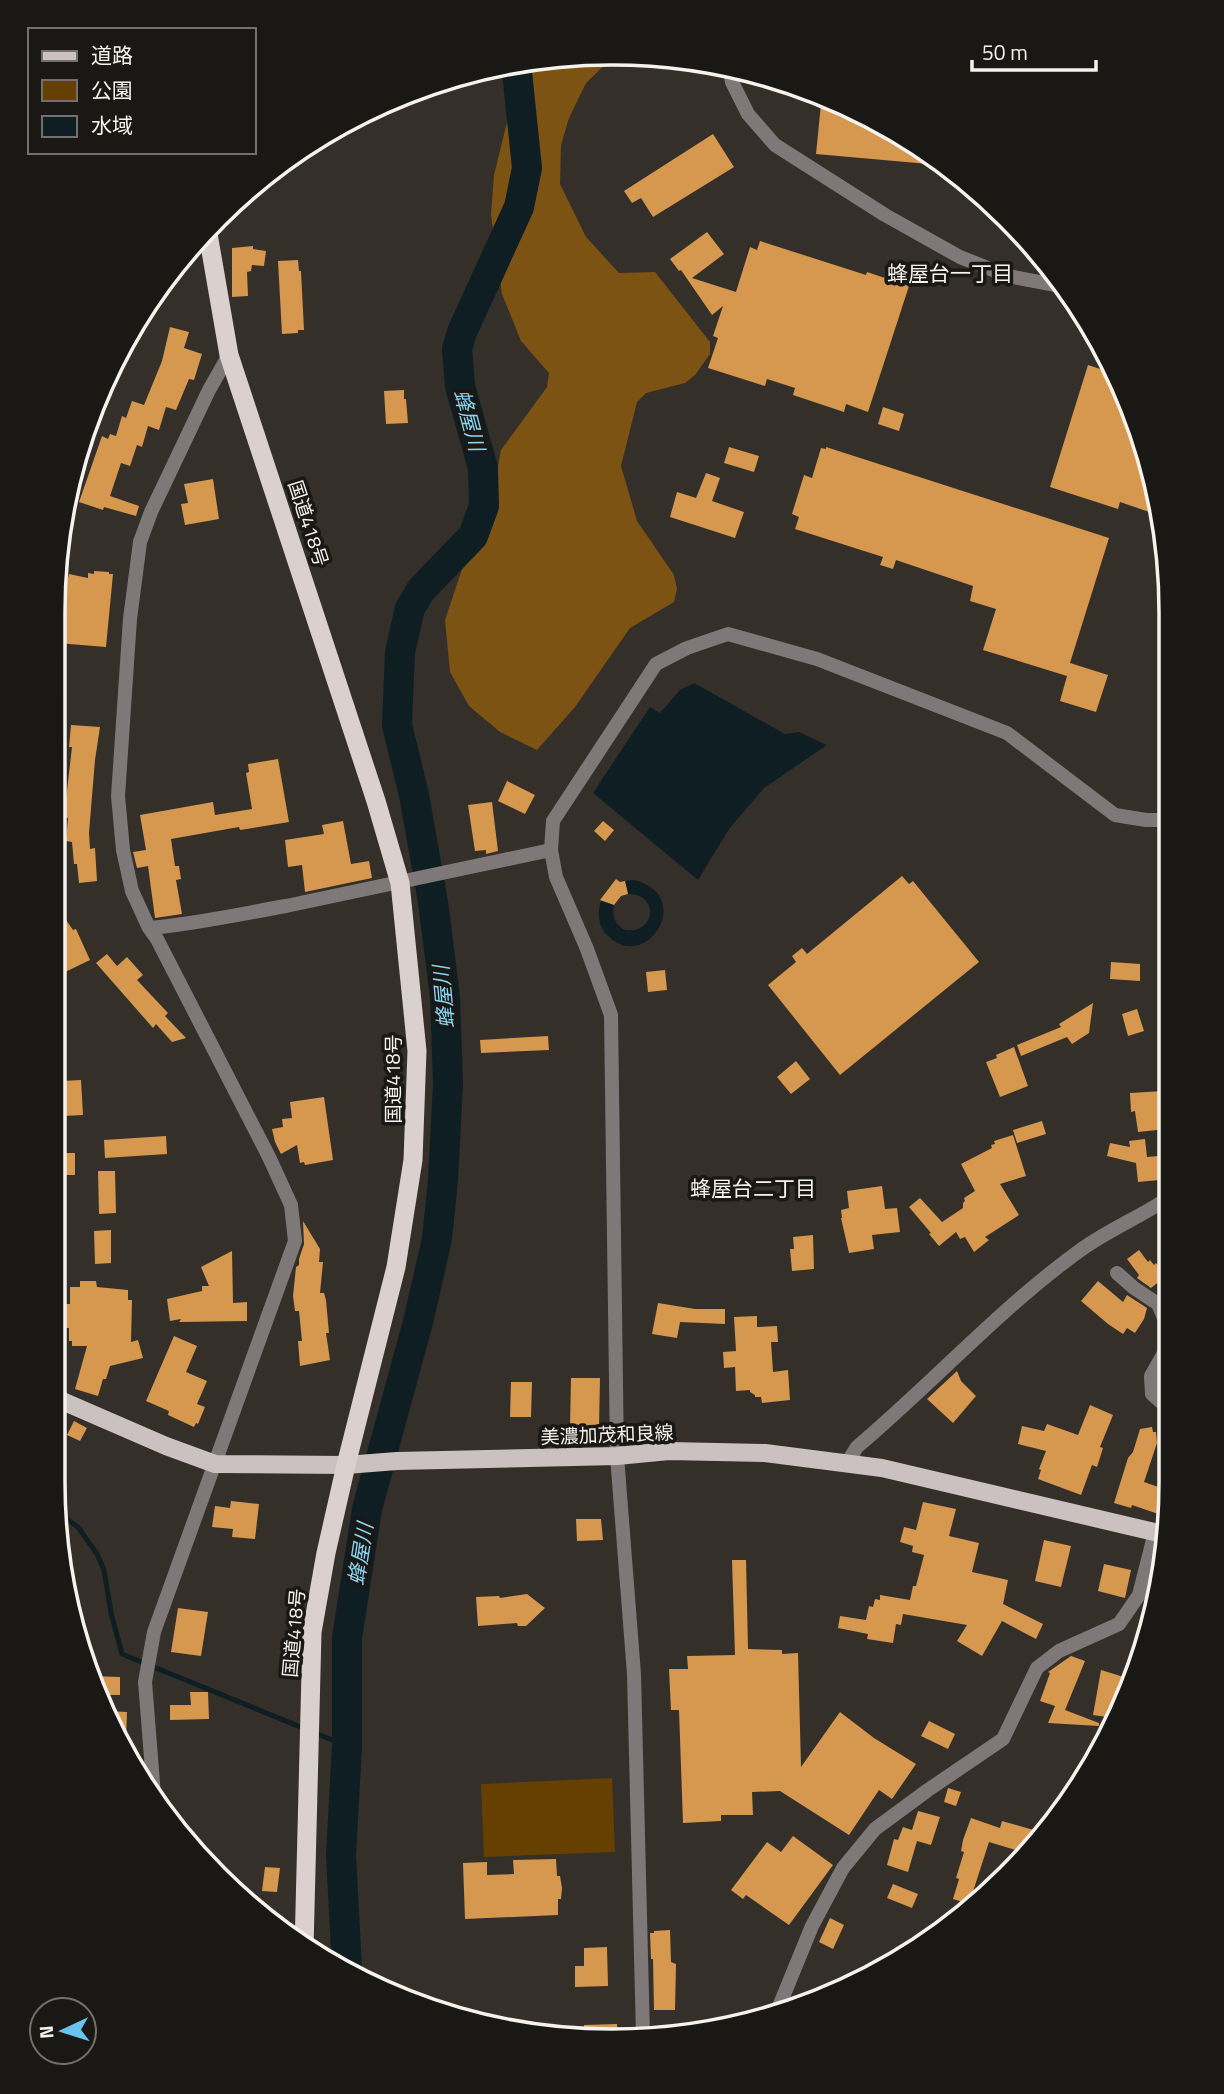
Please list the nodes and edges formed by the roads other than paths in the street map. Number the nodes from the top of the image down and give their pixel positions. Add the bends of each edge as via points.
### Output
1 (731, 78) edge
2 (209, 242) edge
3 (1050, 284) edge
4 (229, 355) junction
5 (1159, 820) edge
6 (551, 850) junction
7 (400, 884) junction
8 (149, 928) junction
9 (1159, 1204) edge
10 (1117, 1273) dead end
11 (1159, 1306) edge
12 (1159, 1362) edge
13 (1159, 1400) edge
14 (65, 1402) edge
15 (617, 1456) junction
16 (847, 1463) junction
17 (215, 1464) junction
18 (346, 1465) junction
19 (1157, 1532) edge
20 (1155, 1549) edge
21 (152, 1778) edge
22 (304, 1934) edge
23 (781, 2002) edge
24 (643, 2028) edge

1 - 3 street via 748,114 775,145 961,257 1007,276
2 - 4 highway, 国道418号
4 - 7 highway, 国道418号
4 - 8 street via 140,542 118,796 132,891
5 - 6 street via 1115,815 1007,733 817,659 728,634 656,664 554,821
6 - 7 street
6 - 15 street via 556,877 611,1015
7 - 8 street
7 - 18 highway, 国道418号 via 417,1051 413,1160 396,1267
8 - 17 street via 291,1206 295,1241
9 - 16 street via 1084,1248 1044,1279 857,1447
10 - 11 street
12 - 13 street via 1151,1376 1152,1394
14 - 17 main road, 美濃加茂和良線
15 - 16 main road, 美濃加茂和良線 via 669,1451 765,1453
15 - 18 main road, 美濃加茂和良線
15 - 24 street via 634,1674
16 - 19 main road, 美濃加茂和良線
17 - 18 main road, 美濃加茂和良線
17 - 21 street via 154,1632 145,1682
18 - 22 highway, 国道418号 via 312,1632
20 - 23 street via 1139,1595 1119,1624 1059,1651 1037,1668 1003,1739 875,1829 843,1868 812,1926

